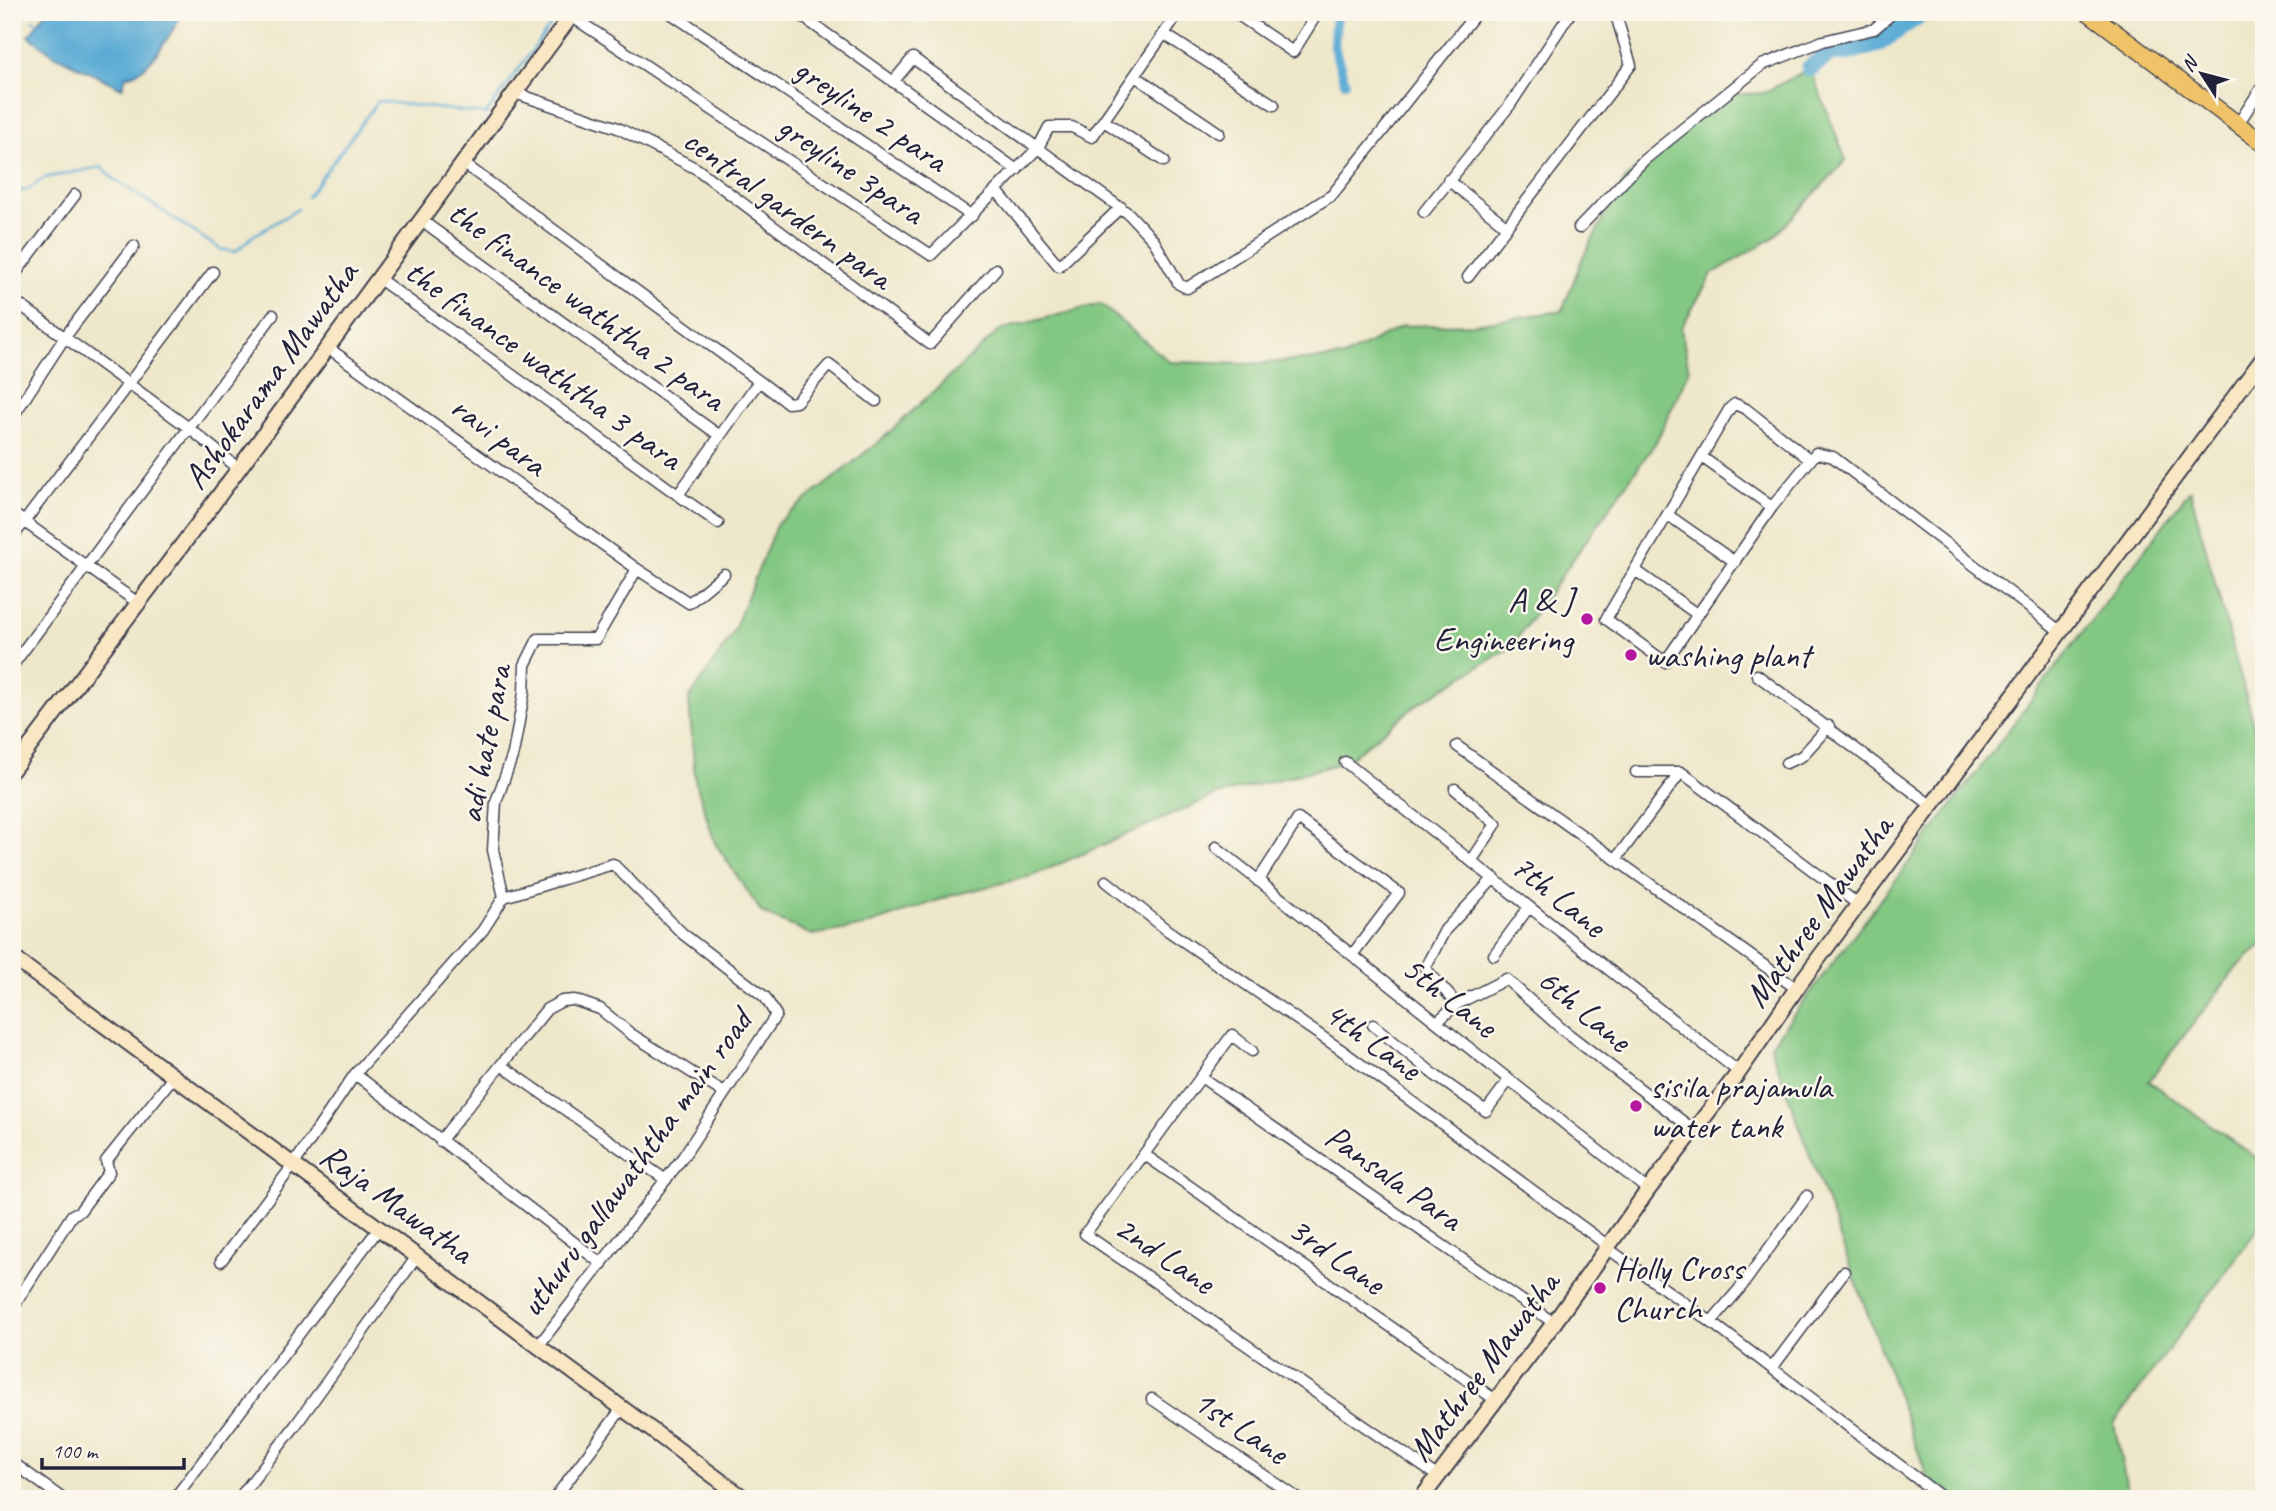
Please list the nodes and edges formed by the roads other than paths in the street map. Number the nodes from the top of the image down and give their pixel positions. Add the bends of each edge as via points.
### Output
1 (669, 12) edge
2 (796, 12) edge
3 (1180, 12) edge
4 (1234, 12) edge
5 (1318, 12) edge
6 (1478, 12) edge
7 (1571, 12) edge
8 (1615, 12) edge
9 (1894, 12) edge
10 (2088, 12) edge
11 (572, 14) edge
12 (2107, 18) edge
13 (1164, 34) junction
14 (1135, 76) junction
15 (893, 82) junction
16 (2262, 87) edge
17 (515, 93) junction
18 (1274, 105) dead end
19 (1104, 121) junction
20 (2238, 124) junction
21 (1219, 133) dead end
22 (2264, 144) edge
23 (1038, 148) junction
24 (1164, 161) dead end
25 (463, 163) junction
26 (1017, 170) junction
27 (1448, 180) junction
28 (997, 191) junction
29 (75, 195) dead end
30 (1122, 208) junction
31 (1424, 212) dead end
32 (972, 216) junction
33 (421, 220) junction
34 (1506, 226) junction
35 (1579, 228) dead end
36 (134, 246) dead end
37 (996, 269) dead end
38 (213, 272) dead end
39 (1468, 277) dead end
40 (12, 278) edge
41 (378, 278) junction
42 (12, 299) edge
43 (273, 315) dead end
44 (65, 337) junction
45 (327, 347) junction
46 (2264, 357) edge
47 (759, 381) junction
48 (128, 384) junction
49 (876, 401) dead end
50 (12, 418) edge
51 (189, 428) junction
52 (720, 436) junction
53 (1703, 458) junction
54 (1809, 459) junction
55 (238, 468) junction
56 (678, 495) junction
57 (1772, 507) junction
58 (12, 513) edge
59 (1668, 515) junction
60 (24, 521) junction
61 (718, 523) dead end
62 (12, 538) edge
63 (1735, 562) junction
64 (86, 566) junction
65 (637, 569) junction
66 (1635, 570) junction
67 (724, 574) dead end
68 (138, 603) junction
69 (1698, 615) junction
70 (2061, 632) junction
71 (12, 666) edge
72 (1757, 675) dead end
73 (1829, 726) junction
74 (1457, 746) dead end
75 (1345, 762) dead end
76 (1786, 763) dead end
77 (13, 769) edge
78 (1636, 772) dead end
79 (1681, 772) junction
80 (1455, 789) dead end
81 (1932, 806) junction
82 (1216, 847) dead end
83 (1616, 859) junction
84 (1472, 860) junction
85 (1494, 878) junction
86 (1106, 881) dead end
87 (1258, 881) junction
88 (503, 897) junction
89 (1859, 905) junction
90 (1529, 907) junction
91 (1352, 955) junction
92 (1494, 955) dead end
93 (12, 957) edge
94 (1797, 989) junction
95 (1457, 1004) junction
96 (1437, 1022) junction
97 (1374, 1025) dead end
98 (1252, 1051) dead end
99 (501, 1065) junction
100 (1739, 1072) junction
101 (355, 1074) junction
102 (174, 1076) junction
103 (1201, 1077) junction
104 (1509, 1080) junction
105 (724, 1093) junction
106 (1695, 1131) junction
107 (440, 1142) junction
108 (1145, 1155) junction
109 (294, 1164) junction
110 (666, 1180) junction
111 (1648, 1190) junction
112 (1807, 1196) dead end
113 (380, 1227) junction
114 (1607, 1247) junction
115 (418, 1255) junction
116 (221, 1261) dead end
117 (602, 1264) junction
118 (1844, 1272) dead end
119 (12, 1309) edge
120 (1711, 1322) junction
121 (1554, 1323) junction
122 (539, 1345) junction
123 (1772, 1368) junction
124 (1152, 1399) dead end
125 (1497, 1401) junction
126 (623, 1407) junction
127 (12, 1462) edge
128 (1437, 1475) junction
129 (243, 1493) dead end
130 (63, 1499) edge
131 (174, 1499) edge
132 (554, 1499) edge
133 (745, 1499) edge
134 (1299, 1499) edge
135 (1421, 1499) edge
136 (1944, 1499) edge

1 - 32 street, greyline 2 para
2 - 15 street
3 - 13 street
4 - 5 street via 1293,52
6 - 30 street via 1332,195 1187,288 1179,284 1154,241
7 - 27 street via 1510,105
8 - 34 street via 1632,65
9 - 35 street via 1874,29 1823,41 1762,65 1644,160
10 - 12 main road
11 - 17 street, Ashokarama Mawatha
11 - 32 street, greyline 3para via 931,255
12 - 20 main road
13 - 14 street
13 - 18 street
14 - 19 street
14 - 21 street
15 - 23 street via 913,58
15 - 26 street
16 - 20 street
17 - 25 street, Ashokarama Mawatha
17 - 37 street, central gardern para via 618,128 697,169 930,344
19 - 23 street, greyline 3para via 1092,137 1072,127 1049,127
19 - 24 street
20 - 22 main road
23 - 26 street, greyline 3para
23 - 30 street
25 - 33 street, Ashokarama Mawatha
25 - 47 street
26 - 28 street, greyline 3para
27 - 31 street
27 - 34 street
28 - 30 street via 1059,266
28 - 32 street, greyline 3para
29 - 40 street
33 - 41 street, Ashokarama Mawatha
33 - 52 street, the finance waththa 2 para
34 - 39 street
36 - 44 street
38 - 48 street
41 - 45 street, Ashokarama Mawatha
41 - 56 street, the finance waththa 3 para
42 - 44 street
43 - 51 street
44 - 48 street
44 - 50 street
45 - 55 street, Ashokarama Mawatha
45 - 65 street, ravi para
46 - 70 street, Mathree Mawatha
47 - 49 street via 788,403 796,402 829,365
47 - 52 street
48 - 51 street
48 - 60 street
51 - 55 street
51 - 64 street
52 - 56 street
53 - 54 street via 1735,404
53 - 57 street
53 - 59 street
54 - 57 street
54 - 70 street via 1816,453 1829,454
55 - 68 street, Ashokarama Mawatha
56 - 61 street, the finance waththa 3 para
57 - 63 street
58 - 60 street
59 - 63 street
59 - 66 street
60 - 62 street
60 - 64 street
63 - 69 street
64 - 68 street
64 - 71 street
65 - 67 street via 689,603
65 - 88 street, adi hate para via 597,639 538,639 532,646 525,665 513,754 496,802 494,850
66 - 69 street
66 - 69 street via 1606,615 1609,622 1665,662
68 - 77 street, Ashokarama Mawatha
70 - 81 street, Mathree Mawatha
72 - 73 street
73 - 76 street via 1802,756
73 - 81 street
74 - 83 street
75 - 84 street, 7th Lane
78 - 79 street
79 - 83 street
79 - 89 street
80 - 84 street via 1496,824
81 - 89 street, Mathree Mawatha
82 - 87 street, 5th Lane
83 - 94 street
84 - 85 street, 7th Lane
85 - 90 street, 7th Lane
85 - 95 street via 1446,930 1425,968
86 - 114 street, 4th Lane via 1167,930 1340,1049
87 - 91 street, 5th Lane
87 - 91 street via 1298,819 1399,893
88 - 101 street via 483,930
88 - 105 street, uthuru gallawaththa main road via 613,864 682,934 765,998 776,1016
89 - 94 street, Mathree Mawatha
90 - 92 street
90 - 100 street, 7th Lane
91 - 96 street, 5th Lane
93 - 102 street, Raja Mawatha
94 - 100 street, Mathree Mawatha
95 - 96 street, 6th Lane
95 - 106 street, 6th Lane via 1506,979 1563,1030
96 - 104 street, 5th Lane
97 - 104 street via 1486,1111
98 - 103 street, 2nd Lane via 1232,1035
99 - 105 street via 547,1009 574,1000 600,1009
99 - 107 street
99 - 110 street
100 - 106 street, Mathree Mawatha
101 - 107 street
101 - 109 street
102 - 109 street, Raja Mawatha
102 - 119 street via 106,1161 109,1172 72,1215
103 - 108 street, 2nd Lane
103 - 121 street, Pansala Para
104 - 111 street, 5th Lane
105 - 110 street, uthuru gallawaththa main road
106 - 111 street, Mathree Mawatha
107 - 117 street
108 - 125 street, 3rd Lane
108 - 128 street, 2nd Lane via 1085,1234
109 - 113 street, Raja Mawatha
109 - 116 street
110 - 117 street, uthuru gallawaththa main road
111 - 114 street, Mathree Mawatha
112 - 120 street
113 - 115 street, Raja Mawatha
113 - 131 street
114 - 120 street, 4th Lane
114 - 121 street, Mathree Mawatha
115 - 122 street, Raja Mawatha
115 - 129 street
117 - 122 street, uthuru gallawaththa main road
118 - 123 street
120 - 123 street, 4th Lane
121 - 125 street, Mathree Mawatha
122 - 126 street, Raja Mawatha
123 - 136 street, 4th Lane
124 - 134 street, 1st Lane
125 - 128 street, Mathree Mawatha
126 - 132 street
126 - 133 street, Raja Mawatha
127 - 130 street
128 - 135 street, Mathree Mawatha

